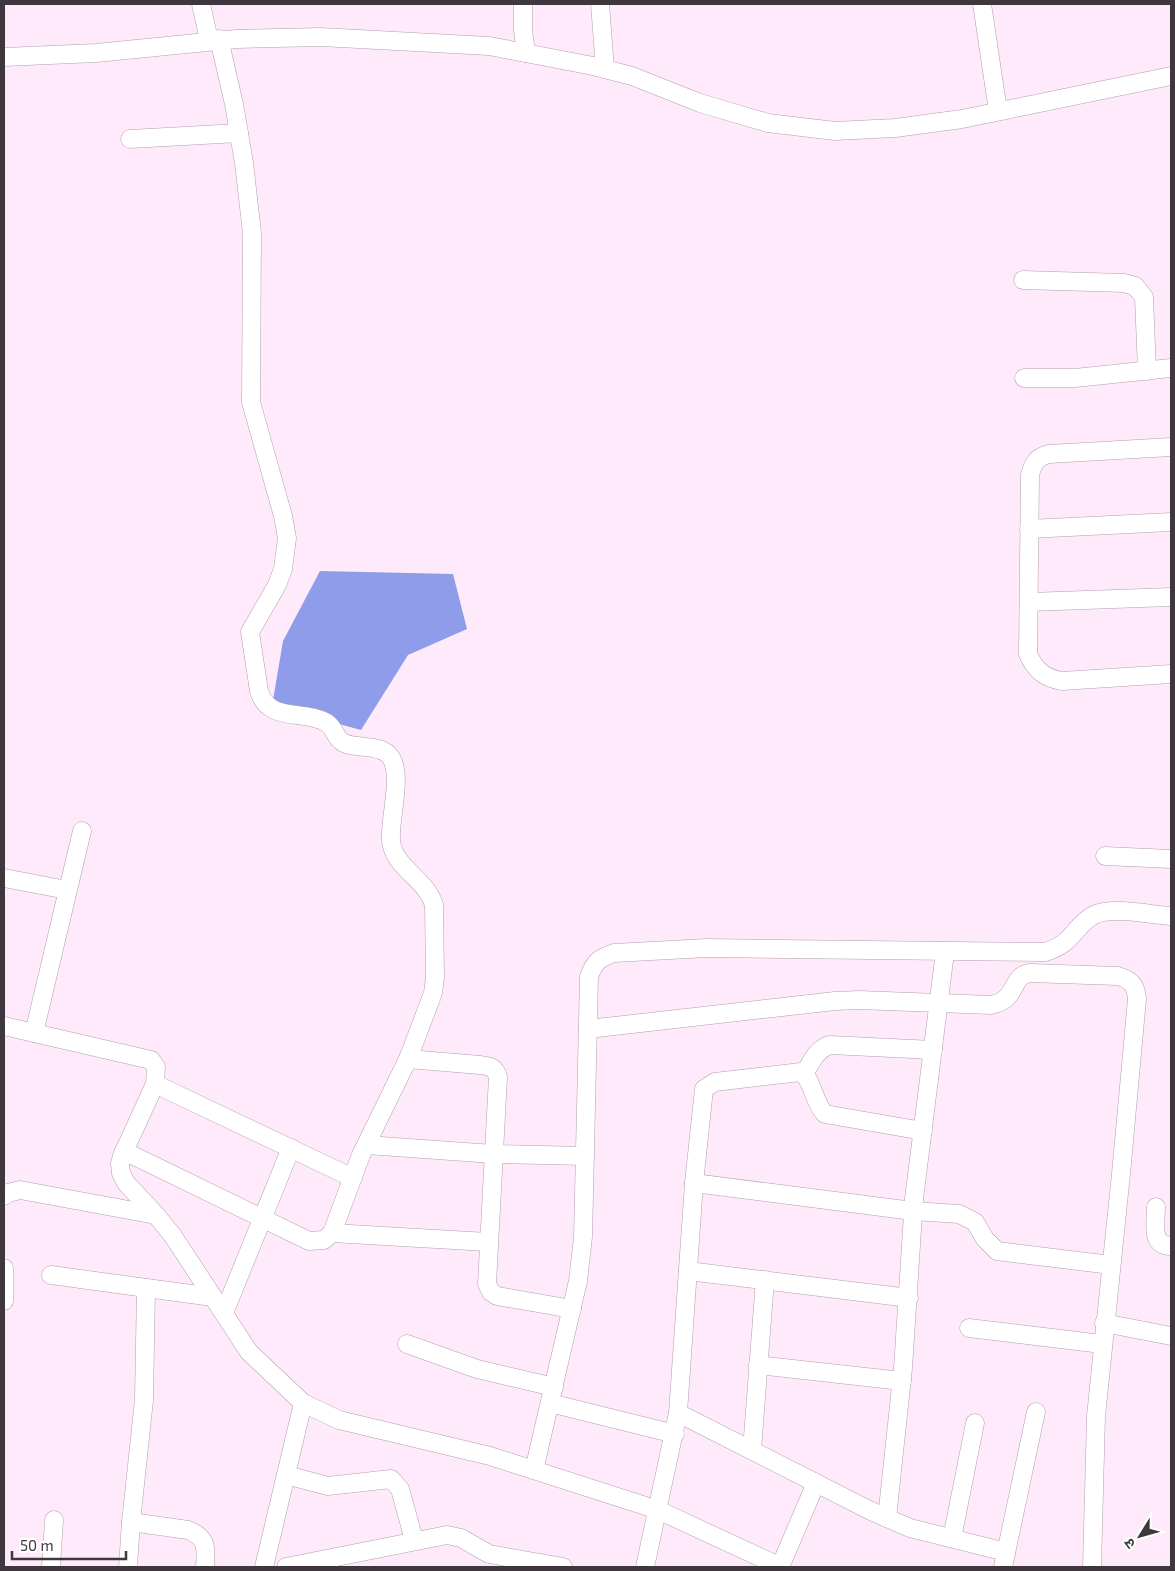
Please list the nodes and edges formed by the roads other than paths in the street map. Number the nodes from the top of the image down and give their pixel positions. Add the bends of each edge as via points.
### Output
1 (201, 4) edge
2 (523, 4) edge
3 (600, 4) edge
4 (982, 4) edge
5 (214, 40) junction
6 (526, 53) junction
7 (4, 57) edge
8 (605, 69) junction
9 (1171, 76) edge
10 (998, 111) junction
11 (239, 133) junction
12 (130, 139) dead end
13 (1023, 280) dead end
14 (1171, 368) edge
15 (1147, 371) junction
16 (1024, 378) dead end
17 (1171, 447) edge
18 (1171, 522) edge
19 (1029, 528) junction
20 (1171, 597) edge
21 (1029, 602) junction
22 (1171, 674) edge
23 (82, 832) dead end
24 (1105, 856) dead end
25 (1171, 859) edge
26 (4, 878) edge
27 (67, 890) junction
28 (1171, 916) edge
29 (946, 952) junction
30 (939, 1003) junction
31 (4, 1026) edge
32 (588, 1029) junction
33 (34, 1032) junction
34 (933, 1050) junction
35 (408, 1059) junction
36 (804, 1074) junction
37 (155, 1084) junction
38 (923, 1131) junction
39 (367, 1145) junction
40 (292, 1148) junction
41 (124, 1151) junction
42 (493, 1154) junction
43 (585, 1156) junction
44 (353, 1178) junction
45 (694, 1183) junction
46 (4, 1196) edge
47 (1156, 1207) dead end
48 (913, 1211) junction
49 (156, 1215) junction
50 (263, 1218) junction
51 (332, 1233) junction
52 (488, 1242) junction
53 (1171, 1246) edge
54 (1111, 1265) junction
55 (4, 1268) edge
56 (688, 1270) junction
57 (51, 1275) dead end
58 (765, 1280) junction
59 (146, 1288) junction
60 (213, 1298) junction
61 (909, 1298) junction
62 (4, 1301) edge
63 (572, 1309) junction
64 (224, 1314) junction
65 (1104, 1323) junction
66 (969, 1328) dead end
67 (1171, 1336) edge
68 (408, 1344) dead end
69 (1102, 1344) junction
70 (758, 1365) junction
71 (902, 1381) junction
72 (552, 1395) junction
73 (303, 1403) junction
74 (1036, 1412) dead end
75 (678, 1413) junction
76 (975, 1423) dead end
77 (675, 1434) junction
78 (752, 1450) junction
79 (534, 1470) junction
80 (286, 1475) junction
81 (816, 1483) junction
82 (658, 1510) junction
83 (888, 1518) junction
84 (54, 1520) dead end
85 (131, 1522) junction
86 (952, 1538) junction
87 (414, 1540) junction
88 (1005, 1559) edge
89 (51, 1567) edge
90 (128, 1567) edge
91 (205, 1567) edge
92 (264, 1567) edge
93 (287, 1567) edge
94 (563, 1567) edge
95 (645, 1567) edge
96 (780, 1567) edge
97 (1092, 1567) edge

1 - 5 street
2 - 6 street
3 - 8 street
4 - 10 street
5 - 6 street via 320,37 489,46
5 - 7 street via 96,53
5 - 11 street
6 - 8 street
8 - 10 street via 730,113 768,123 835,131 895,128
9 - 10 street
11 - 12 street
11 - 35 street via 252,234 250,402 287,538 283,569 277,585 250,632 259,691 270,709 327,723 342,742 382,750 393,761 391,842 402,865 424,885 434,905 433,993
13 - 15 street via 1135,286 1144,297
14 - 15 street
15 - 16 street via 1075,378
17 - 19 street via 1039,457 1030,475
18 - 19 street
19 - 21 street
20 - 21 street
21 - 22 street via 1028,654 1038,672 1050,679
23 - 27 street
24 - 25 street
26 - 27 street
27 - 33 street
28 - 29 street via 1101,912 1092,915 1065,944 1045,952
29 - 30 street
29 - 32 street via 707,948 614,953 593,964 589,976
30 - 32 street via 836,1002
30 - 34 street
30 - 54 street via 999,1004 1011,996 1018,979 1030,973 1118,976 1134,986 1136,999
31 - 33 street
32 - 43 street
33 - 37 street via 152,1060 156,1066
34 - 36 street via 830,1045 818,1052
34 - 38 street
35 - 39 street
35 - 42 street via 480,1064 496,1070
36 - 38 street via 819,1108 825,1114
36 - 45 street via 796,1071 708,1085 702,1096
37 - 40 street
37 - 41 street
38 - 48 street
39 - 42 street
39 - 44 street
40 - 44 street
40 - 50 street
41 - 49 street via 120,1164 126,1183
41 - 50 street
42 - 43 street
42 - 52 street
43 - 63 street via 583,1238
44 - 51 street
45 - 48 street
45 - 56 street
46 - 49 street via 20,1190
47 - 53 street via 1156,1239 1161,1245
48 - 54 street via 968,1217 975,1222 990,1246 1002,1252
48 - 61 street
49 - 60 street
50 - 51 street via 309,1241 324,1240
50 - 64 street
51 - 52 street
52 - 63 street via 487,1275 491,1292 497,1296
54 - 65 street
55 - 62 street
56 - 58 street
56 - 75 street
57 - 59 street
58 - 61 street
58 - 70 street
59 - 60 street
59 - 85 street via 144,1400
60 - 64 street
61 - 71 street
63 - 72 street
64 - 73 street via 249,1352
65 - 67 street
65 - 69 street
66 - 69 street
68 - 72 street
69 - 97 street via 1096,1416
70 - 71 street
70 - 78 street
71 - 83 street
72 - 77 street
72 - 79 street
73 - 79 street via 339,1420 490,1456
73 - 80 street
74 - 88 street
75 - 77 street
75 - 78 street
76 - 86 street
77 - 82 street
78 - 81 street
79 - 82 street
80 - 87 street via 328,1486 391,1479 400,1489
80 - 92 street
81 - 83 street
81 - 96 street
82 - 95 street
82 - 96 street
83 - 86 street via 910,1528
84 - 89 street
85 - 90 street
85 - 91 street via 196,1533 206,1549
86 - 88 street
87 - 93 street
87 - 94 street via 447,1534 489,1554

